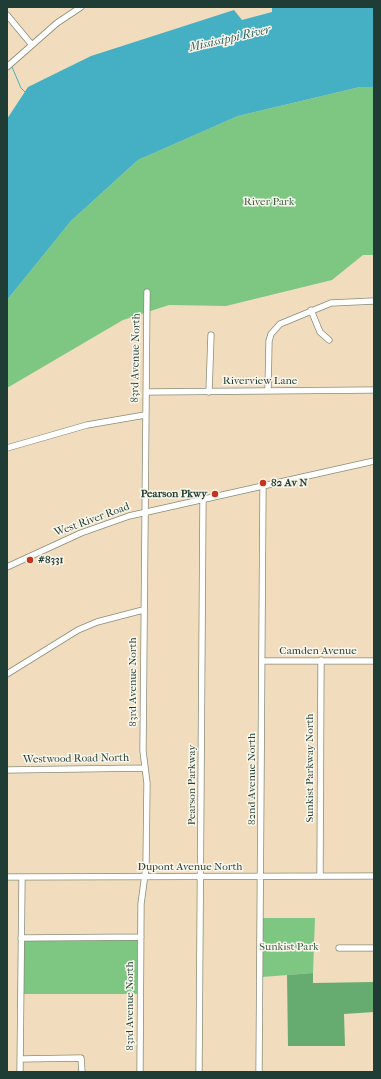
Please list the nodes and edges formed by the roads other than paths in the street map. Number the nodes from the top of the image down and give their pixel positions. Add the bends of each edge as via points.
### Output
1 (81, 7) edge
2 (7, 15) edge
3 (32, 45) junction
4 (7, 67) edge
5 (147, 292) dead end
6 (374, 301) edge
7 (311, 310) junction
8 (211, 335) dead end
9 (329, 340) dead end
10 (374, 390) edge
11 (268, 391) junction
12 (146, 392) junction
13 (208, 392) junction
14 (145, 415) junction
15 (7, 448) edge
16 (374, 461) edge
17 (263, 485) junction
18 (203, 498) junction
19 (144, 512) junction
20 (7, 567) edge
21 (143, 610) junction
22 (321, 660) junction
23 (262, 661) junction
24 (374, 661) edge
25 (7, 674) edge
26 (145, 768) junction
27 (7, 770) edge
28 (261, 876) junction
29 (320, 876) junction
30 (374, 876) edge
31 (7, 877) edge
32 (22, 877) junction
33 (145, 877) junction
34 (201, 877) junction
35 (141, 937) junction
36 (21, 938) junction
37 (339, 948) dead end
38 (374, 948) edge
39 (20, 1059) junction
40 (20, 1072) edge
41 (82, 1072) edge
42 (140, 1072) edge
43 (199, 1072) edge
44 (259, 1072) edge

1 - 3 street via 57,23
2 - 3 street
3 - 4 street
5 - 12 street, 83rd Avenue North
6 - 7 street via 332,303
7 - 9 street via 320,332
7 - 11 street via 272,328 268,348
8 - 13 street
10 - 11 street, Riverview Lane
11 - 13 street, Riverview Lane
12 - 13 street, Riverview Lane
12 - 14 street, 83rd Avenue North
14 - 15 street via 87,425
14 - 19 street, 83rd Avenue North
16 - 17 street, West River Road
17 - 18 street, West River Road
17 - 23 street, 82nd Avenue North
18 - 19 street, West River Road
18 - 34 street, Pearson Parkway
19 - 20 street, West River Road via 81,533
19 - 21 street, 83rd Avenue North
21 - 25 street via 97,622 78,630
21 - 26 street, 83rd Avenue North
22 - 23 street, Camden Avenue
22 - 24 street, Camden Avenue
22 - 29 street, Sunkist Parkway North
23 - 28 street, 82nd Avenue North
26 - 27 street, Westwood Road North
26 - 33 street, 83rd Avenue North
28 - 29 street, Dupont Avenue North
28 - 34 street, Dupont Avenue North
28 - 44 street, 82nd Avenue North
29 - 30 street, Dupont Avenue North
31 - 32 street, Dupont Avenue North
32 - 33 street, Dupont Avenue North
32 - 36 street
33 - 34 street, Dupont Avenue North
33 - 35 street, 83rd Avenue North via 141,904
34 - 43 street, Pearson Parkway
35 - 36 street
35 - 42 street, 83rd Avenue North
36 - 39 street
37 - 38 street
39 - 40 street
39 - 41 street via 82,1058

